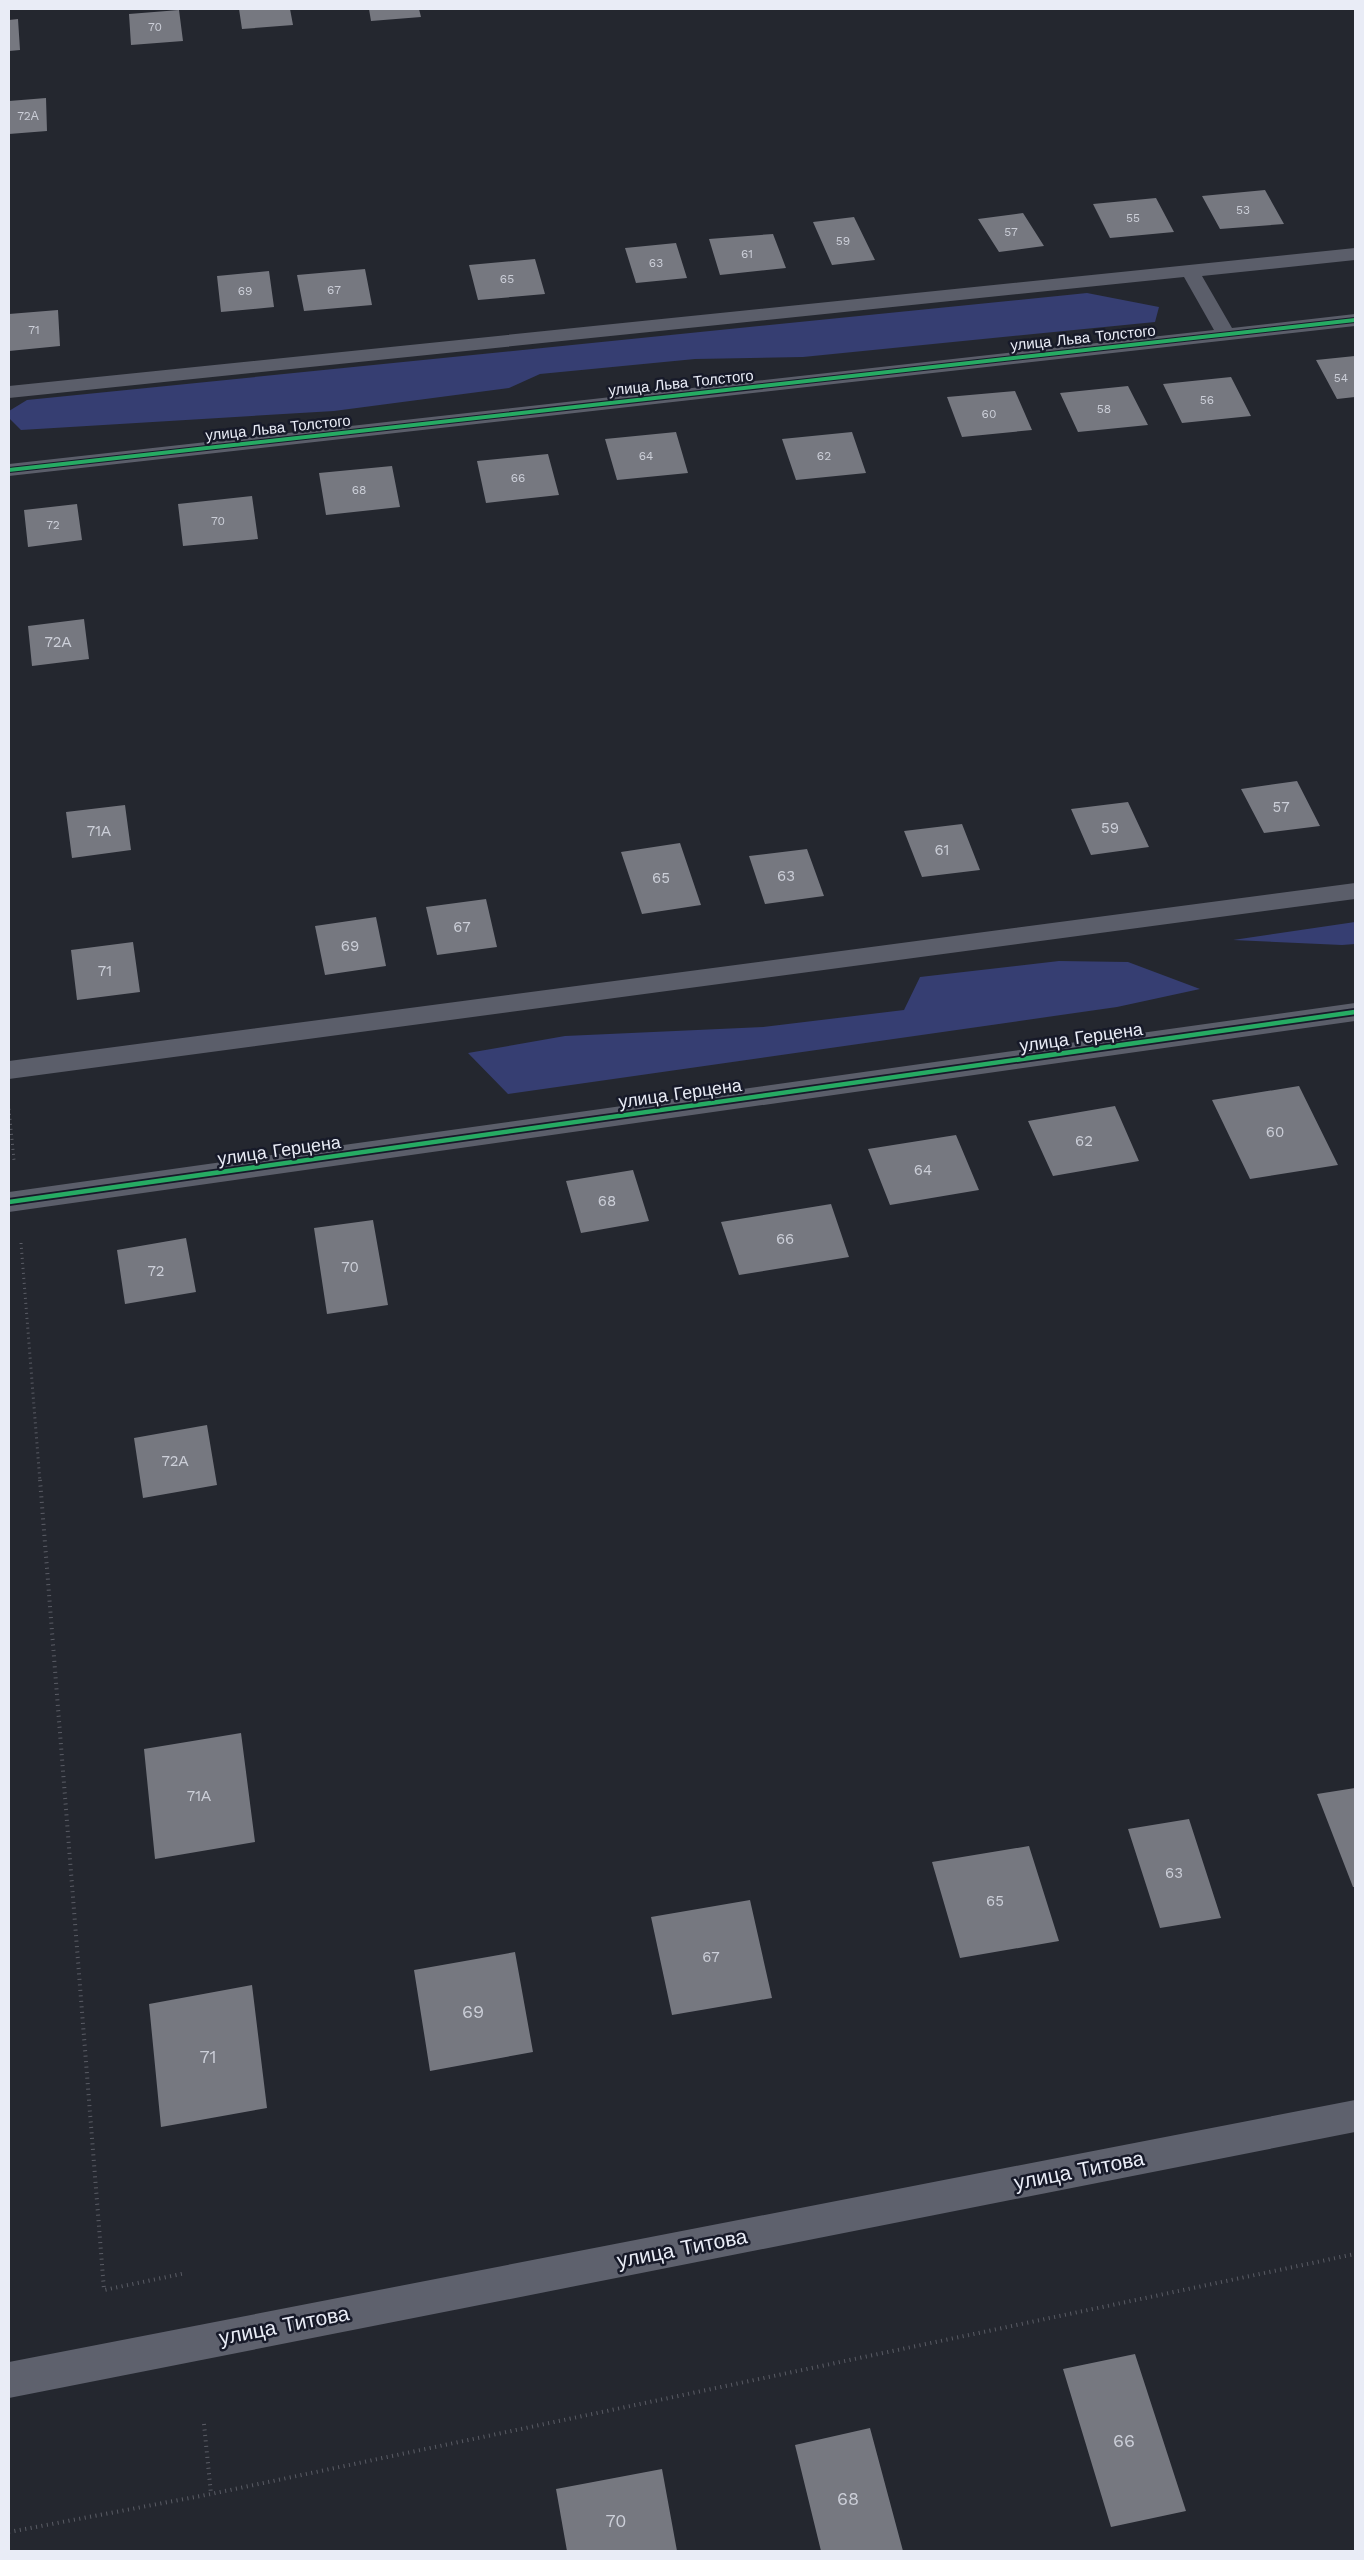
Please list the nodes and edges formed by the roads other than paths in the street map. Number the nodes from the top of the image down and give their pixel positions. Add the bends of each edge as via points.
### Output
1 (1355, 254) edge
2 (1190, 272) junction
3 (1355, 320) edge
4 (1226, 334) junction
5 (9, 392) edge
6 (9, 470) edge
7 (1355, 891) edge
8 (1355, 1012) edge
9 (9, 1070) edge
10 (13, 1201) edge
11 (1355, 2116) edge
12 (9, 2380) edge

1 - 2 street
2 - 4 street
2 - 5 street
3 - 4 street, улица Льва Толстого
4 - 6 street, улица Льва Толстого
7 - 9 street
8 - 10 street, улица Герцена
11 - 12 main road, улица Титова

